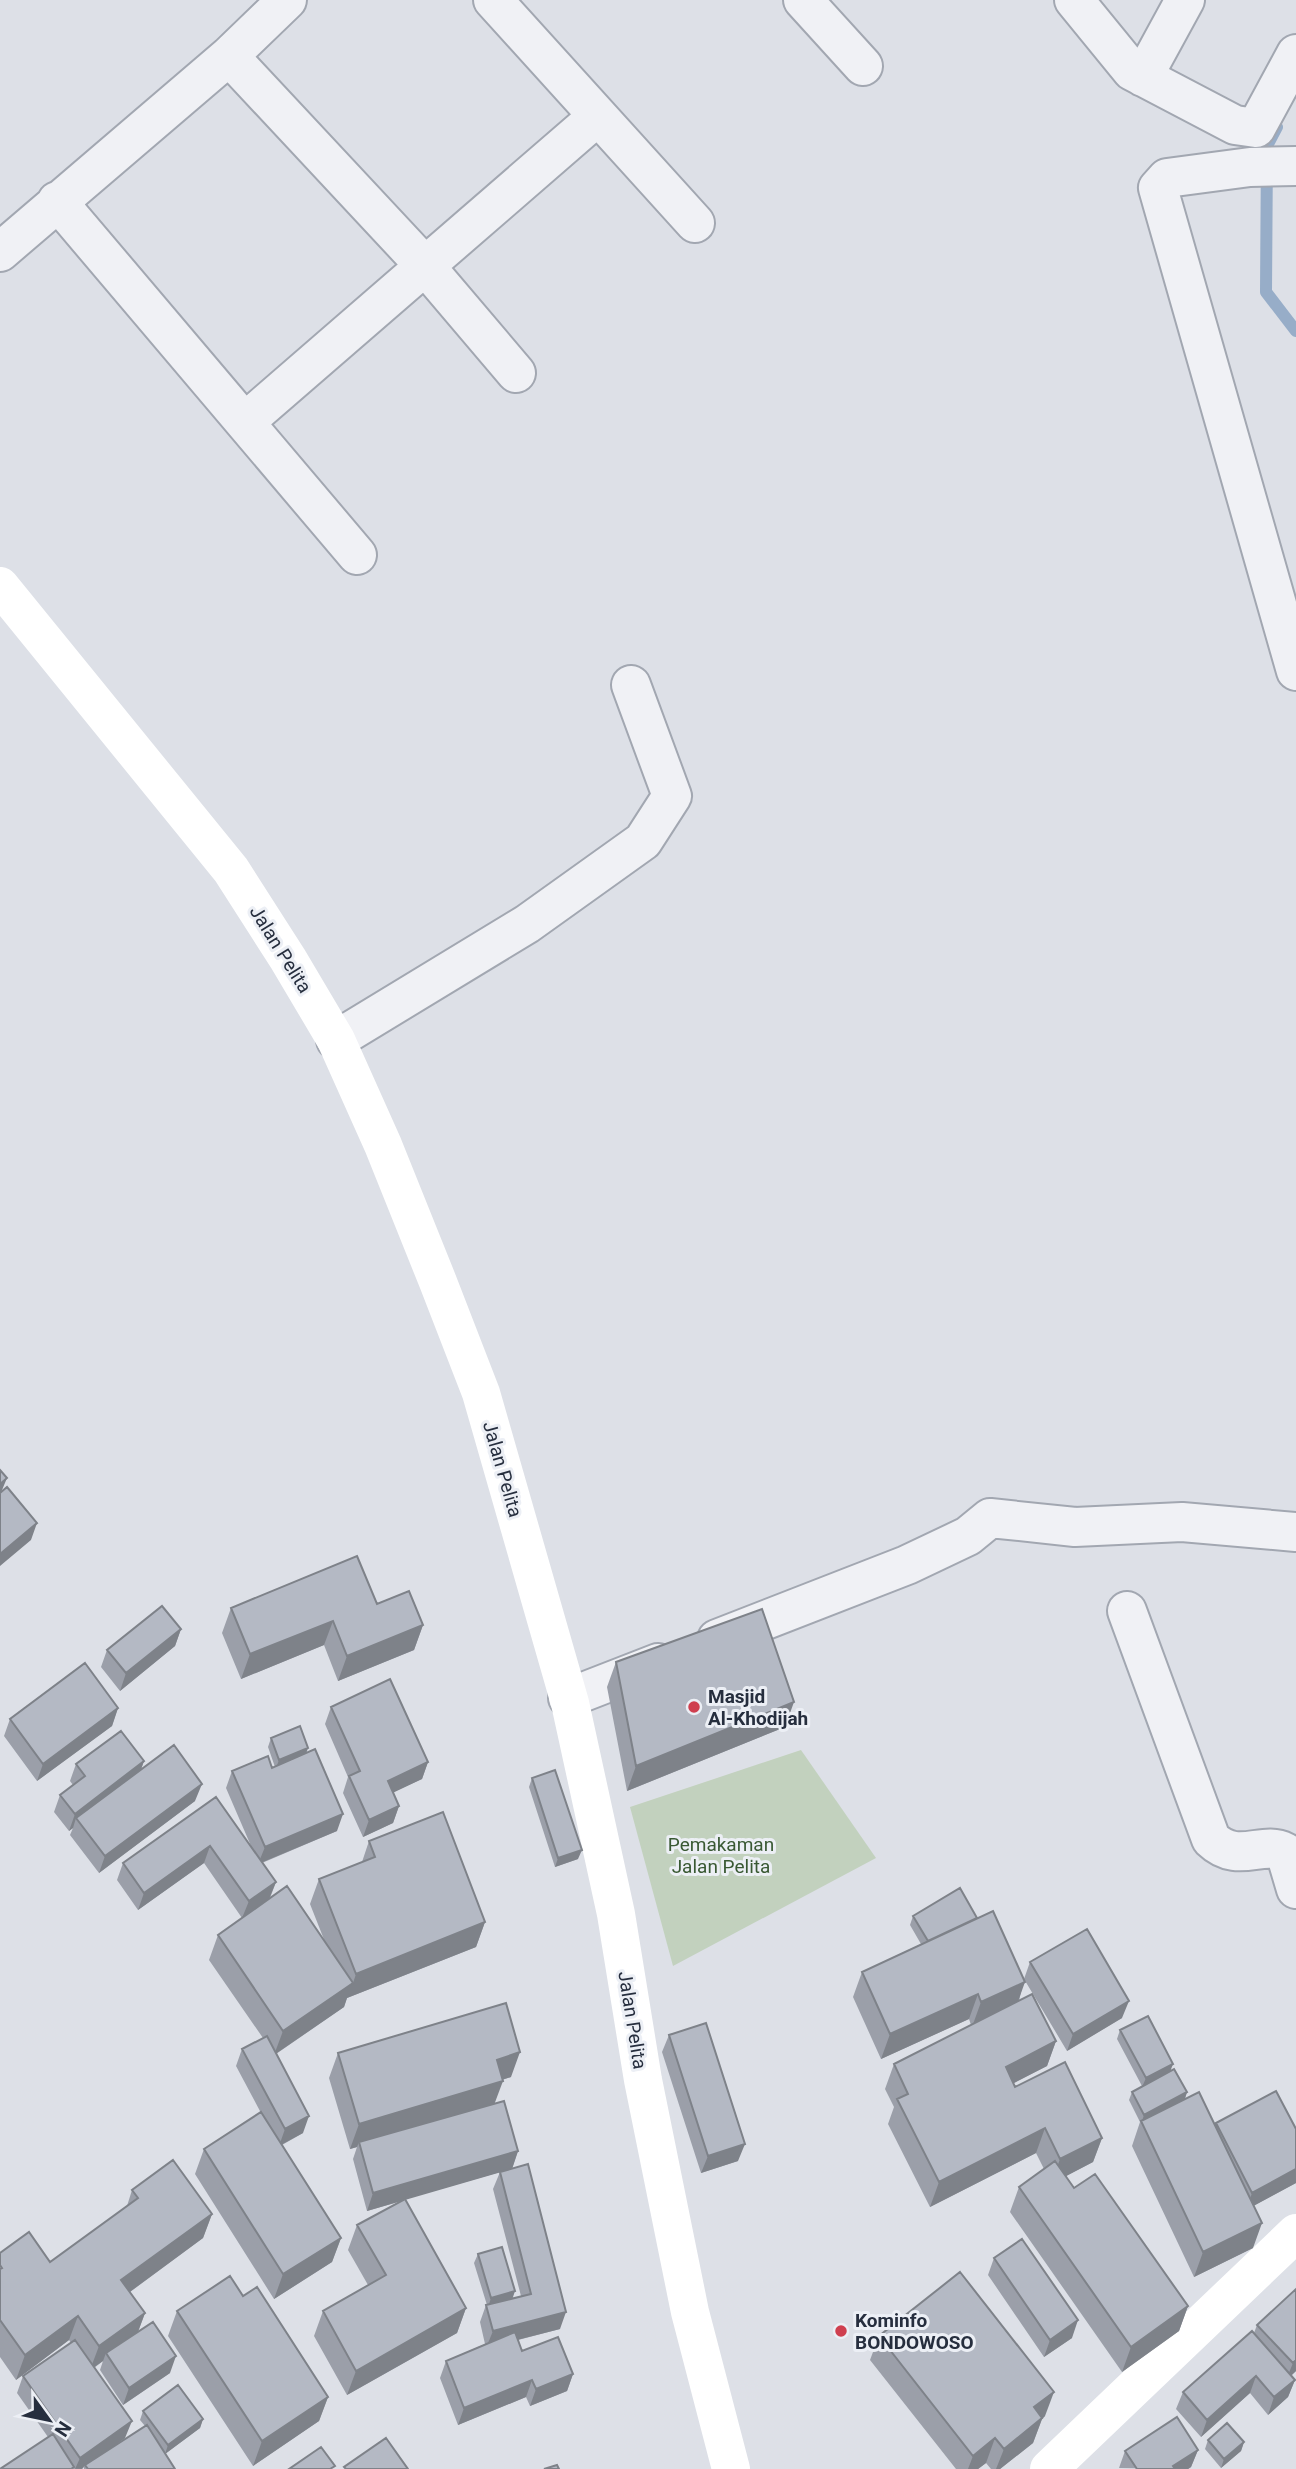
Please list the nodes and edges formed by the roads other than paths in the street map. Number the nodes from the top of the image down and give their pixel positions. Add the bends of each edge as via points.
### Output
1 (287, 0) edge
2 (493, 0) edge
3 (803, 0) edge
4 (1074, 0) edge
5 (1185, 0) edge
6 (1296, 54) edge
7 (229, 56) junction
8 (863, 66) dead end
9 (1143, 77) junction
10 (598, 116) junction
11 (1296, 166) edge
12 (57, 201) junction
13 (695, 223) dead end
14 (0, 252) edge
15 (426, 267) junction
16 (516, 373) dead end
17 (245, 422) junction
18 (357, 555) dead end
19 (0, 586) edge
20 (1296, 671) edge
21 (631, 685) dead end
22 (336, 1040) junction
23 (1296, 1532) edge
24 (1127, 1611) dead end
25 (568, 1698) junction
26 (1296, 1889) edge
27 (1296, 2233) edge
28 (731, 2469) edge
29 (1049, 2469) edge

1 - 7 street
2 - 10 street
3 - 8 street
4 - 9 street via 1132,71
5 - 9 street
6 - 9 street via 1256,128 1236,125
7 - 12 street
7 - 15 street
10 - 13 street
10 - 15 street
11 - 20 street via 1167,178 1158,188
12 - 14 street
12 - 17 street
15 - 16 street
15 - 17 street
17 - 18 street
19 - 22 main road, Jalan Pelita via 231,870
21 - 22 street via 672,796 643,841 527,924
22 - 25 main road, Jalan Pelita via 383,1145 481,1393
23 - 25 street via 1182,1522 1075,1527 990,1518 968,1536 907,1565
24 - 26 street via 1211,1839 1221,1848 1249,1853 1277,1848 1285,1853
25 - 28 main road, Jalan Pelita via 616,1914 643,2080 690,2312
27 - 29 main road

